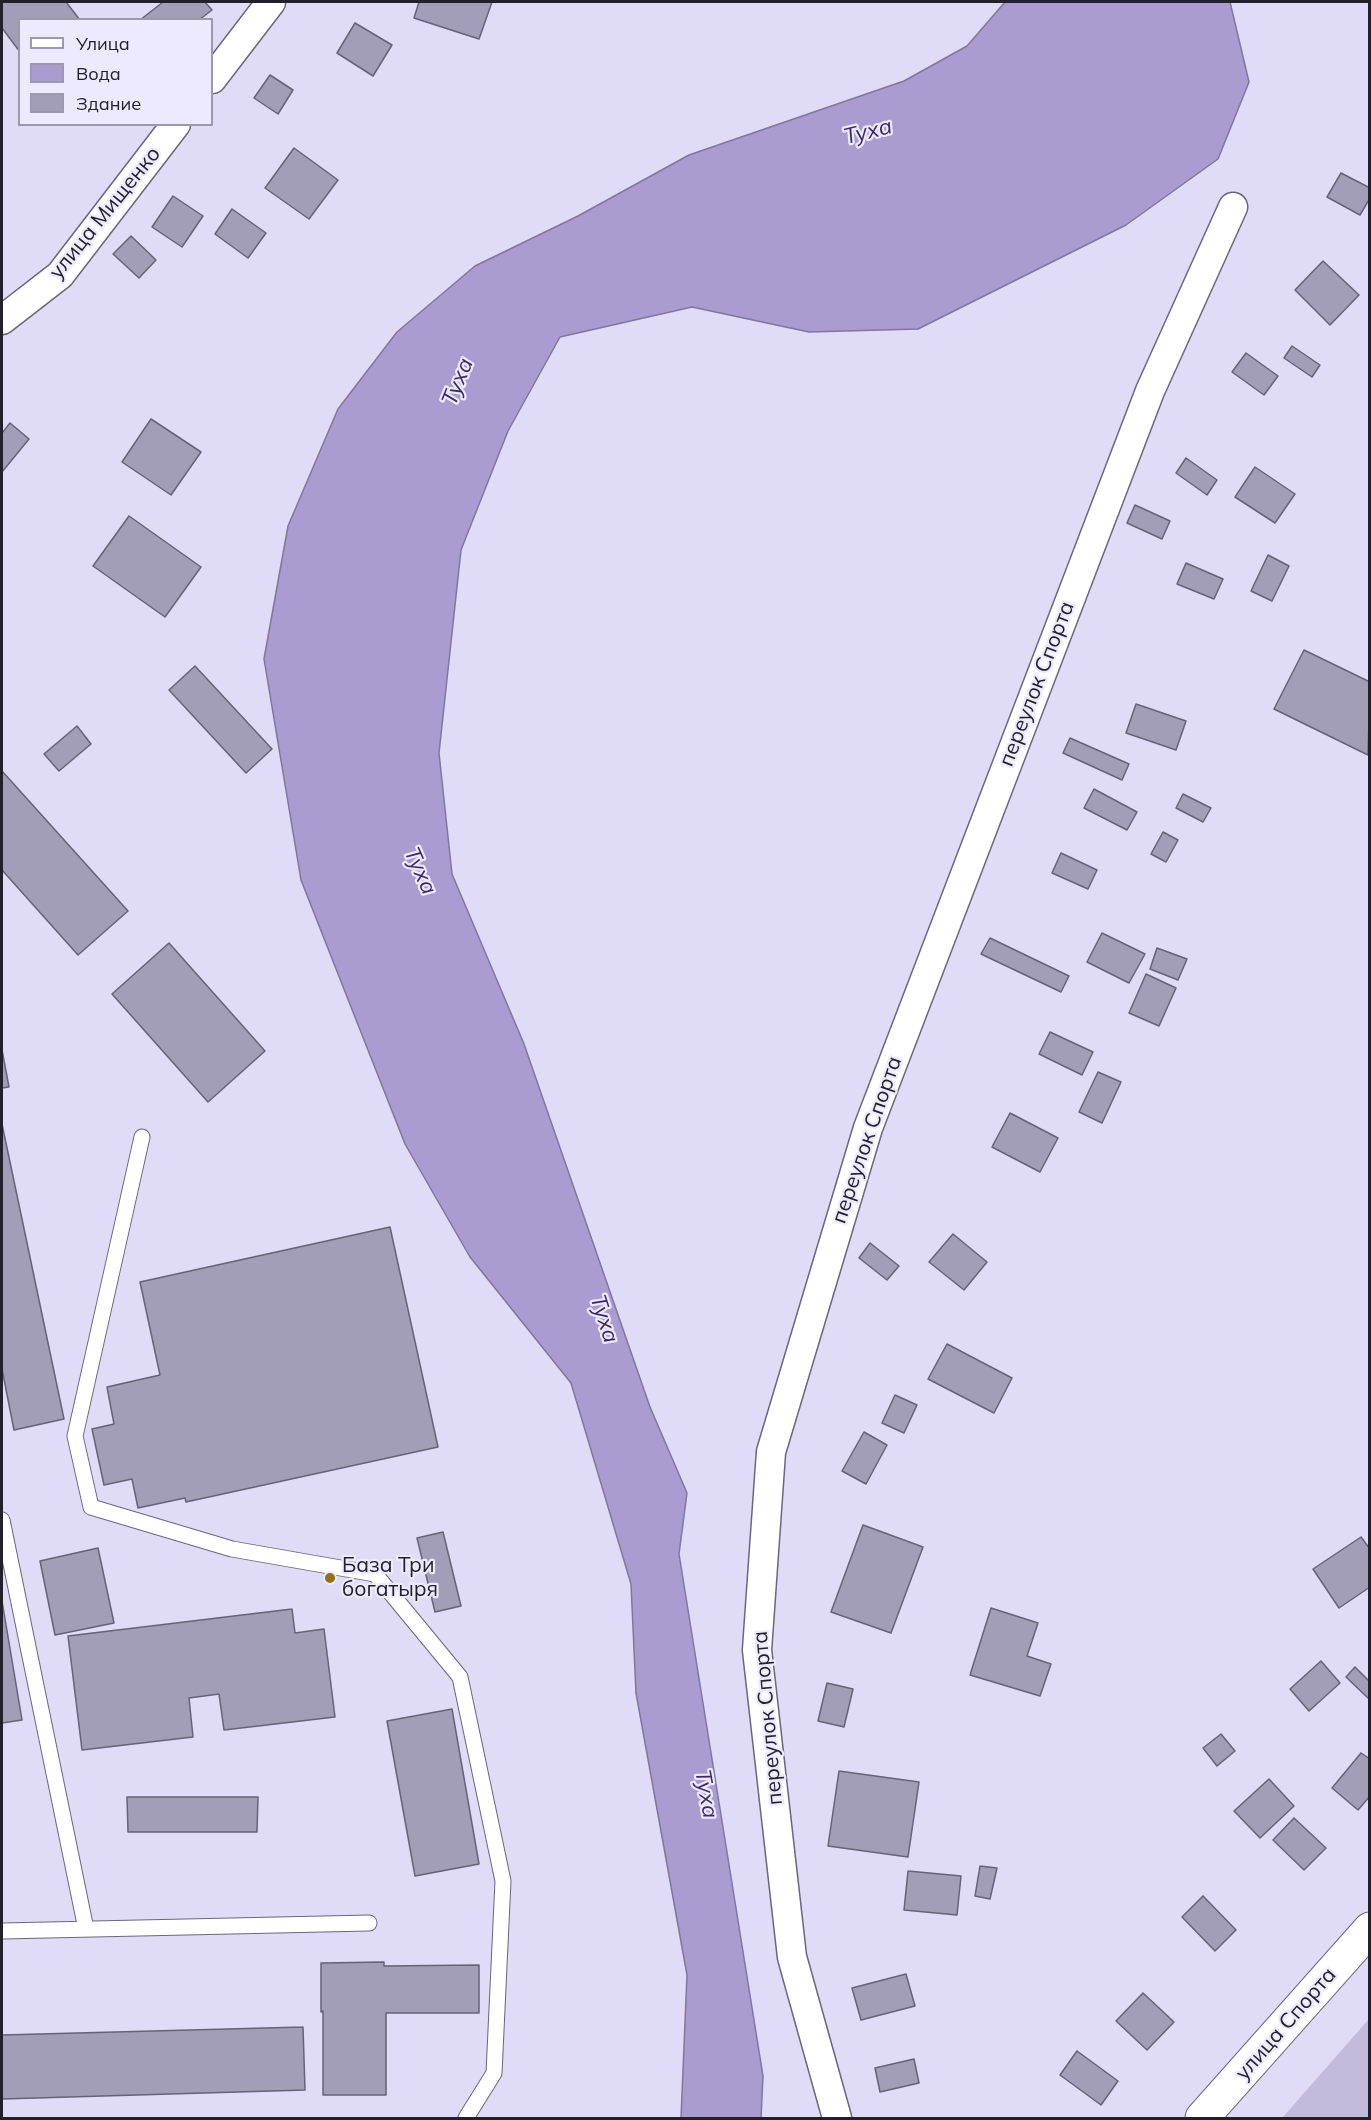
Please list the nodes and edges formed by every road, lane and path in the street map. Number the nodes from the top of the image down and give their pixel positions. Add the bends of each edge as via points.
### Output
1 (271, 2) edge
2 (213, 78) edge
3 (174, 126) edge
4 (1233, 207) dead end
5 (2, 320) edge
6 (142, 1137) dead end
7 (2, 1520) edge
8 (369, 1923) dead end
9 (86, 1929) junction
10 (1370, 1929) edge
11 (2, 1931) edge
12 (466, 2118) edge
13 (837, 2118) edge
14 (1202, 2118) edge

1 - 2 street
3 - 5 street, улица Мищенко via 60,275
4 - 13 street, переулок Спорта via 1150,391 868,1128 771,1452 758,1650 792,1957
6 - 12 lane via 75,1436 90,1507 232,1549 375,1574 460,1677 503,1881 494,2073
7 - 9 lane
8 - 9 lane
9 - 11 lane
10 - 14 street, улица Спорта

